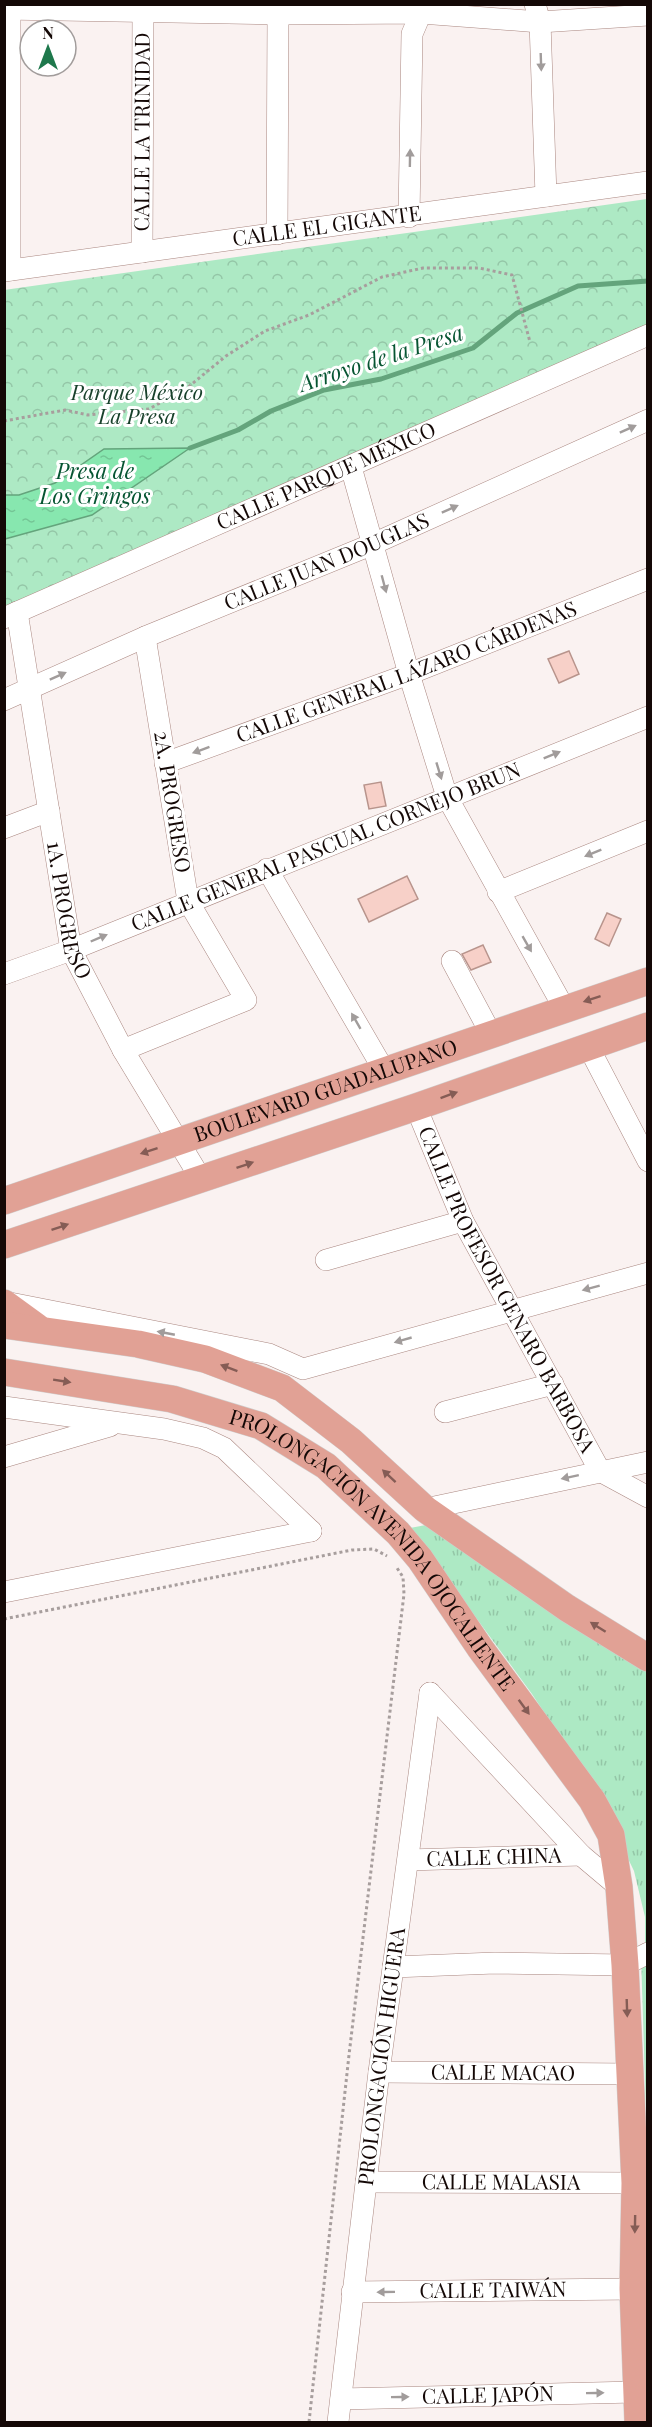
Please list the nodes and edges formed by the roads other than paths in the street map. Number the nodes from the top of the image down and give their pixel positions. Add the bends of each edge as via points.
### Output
1 (86, 7) edge
2 (199, 8) edge
3 (7, 9) edge
4 (314, 9) edge
5 (420, 9) edge
6 (142, 11) junction
7 (537, 13) edge
8 (278, 14) junction
9 (648, 15) edge
10 (648, 182) edge
11 (546, 196) junction
12 (409, 217) junction
13 (277, 234) junction
14 (142, 252) junction
15 (7, 270) edge
16 (648, 335) edge
17 (648, 420) edge
18 (351, 467) junction
19 (374, 544) junction
20 (648, 579) edge
21 (11, 615) edge
22 (145, 637) junction
23 (409, 674) junction
24 (30, 688) junction
25 (4, 700) edge
26 (648, 717) edge
27 (165, 763) junction
28 (447, 797) junction
29 (49, 812) junction
30 (4, 828) edge
31 (648, 831) edge
32 (267, 869) junction
33 (498, 892) junction
34 (188, 901) junction
35 (71, 950) junction
36 (452, 962) dead end
37 (4, 974) edge
38 (648, 981) edge
39 (564, 1008) junction
40 (648, 1026) edge
41 (491, 1034) junction
42 (588, 1046) junction
43 (123, 1050) junction
44 (385, 1072) junction
45 (416, 1107) junction
46 (177, 1142) junction
47 (647, 1158) edge
48 (201, 1179) junction
49 (48, 1185) junction
50 (4, 1201) edge
51 (4, 1217) edge
52 (463, 1221) junction
53 (4, 1245) edge
54 (326, 1260) dead end
55 (648, 1273) edge
56 (4, 1302) edge
57 (513, 1309) junction
58 (4, 1325) edge
59 (41, 1330) junction
60 (4, 1372) edge
61 (553, 1384) junction
62 (172, 1399) junction
63 (4, 1407) edge
64 (445, 1412) dead end
65 (117, 1425) junction
66 (164, 1429) junction
67 (4, 1457) edge
68 (648, 1462) edge
69 (600, 1471) junction
70 (648, 1497) edge
71 (425, 1509) junction
72 (4, 1592) edge
73 (648, 1658) edge
74 (581, 1855) junction
75 (408, 1860) junction
76 (620, 1887) junction
77 (636, 1959) edge
78 (393, 1967) junction
79 (379, 2072) junction
80 (629, 2074) junction
81 (366, 2182) junction
82 (635, 2183) junction
83 (633, 2289) junction
84 (352, 2292) junction
85 (635, 2392) junction
86 (341, 2399) junction
87 (338, 2422) edge
88 (638, 2422) edge

1 - 3 street
1 - 6 street
2 - 6 street
2 - 8 street
3 - 15 street
4 - 5 street
4 - 8 street
5 - 7 street
12 -> 5 street via 412,34
6 - 14 street, CALLE LA TRINIDAD
7 - 9 street
7 -> 11 street
8 - 13 street
10 - 11 street, CALLE EL GIGANTE
11 - 12 street, CALLE EL GIGANTE
12 - 13 street, CALLE EL GIGANTE
13 - 14 street, CALLE EL GIGANTE
14 - 15 street, CALLE EL GIGANTE
16 - 18 street, CALLE PARQUE MÉXICO
19 -> 17 street, CALLE JUAN DOUGLAS
18 - 19 street
18 - 21 street, CALLE PARQUE MÉXICO
19 - 22 street, CALLE JUAN DOUGLAS
19 -> 23 street
20 - 23 street, CALLE GENERAL LÁZARO CÁRDENAS
21 - 24 street, 1A. PROGRESO
24 -> 22 street, CALLE JUAN DOUGLAS
22 - 27 street, 2A. PROGRESO
23 -> 27 street, CALLE GENERAL LÁZARO CÁRDENAS
23 -> 28 street
24 - 25 street, CALLE JUAN DOUGLAS
24 - 29 street, 1A. PROGRESO
28 -> 26 street, CALLE GENERAL PASCUAL CORNEJO BRUN
27 - 34 street, 2A. PROGRESO
28 - 32 street, CALLE GENERAL PASCUAL CORNEJO BRUN
28 - 33 street
29 - 30 street
29 - 35 street, 1A. PROGRESO
31 -> 33 street
32 - 34 street, CALLE GENERAL PASCUAL CORNEJO BRUN
44 -> 32 street
33 -> 39 street
35 -> 34 street, CALLE GENERAL PASCUAL CORNEJO BRUN
34 - 43 street, 2A. PROGRESO via 246,1000
35 - 37 street, CALLE GENERAL PASCUAL CORNEJO BRUN
35 - 43 street, 1A. PROGRESO
36 - 41 street
38 -> 39 main road, BOULEVARD GUADALUPANO
39 - 41 main road, BOULEVARD GUADALUPANO
40 - 42 main road, BOULEVARD GUADALUPANO
41 - 44 main road, BOULEVARD GUADALUPANO
45 -> 42 main road, BOULEVARD GUADALUPANO
42 - 47 street
43 - 46 street, 1A. PROGRESO
44 - 46 main road, BOULEVARD GUADALUPANO
48 -> 45 main road, BOULEVARD GUADALUPANO
45 - 52 street, CALLE PROFESOR GENARO BARBOSA
46 - 48 street, 1A. PROGRESO
46 -> 49 main road, BOULEVARD GUADALUPANO
53 -> 48 main road, BOULEVARD GUADALUPANO
49 - 50 main road, BOULEVARD GUADALUPANO
49 - 51 main road via 22,1211
52 - 54 street
52 - 57 street, CALLE PROFESOR GENARO BARBOSA
55 -> 57 street
57 -> 56 street via 303,1369 269,1354
56 - 59 main road
57 - 61 street, CALLE PROFESOR GENARO BARBOSA
58 - 59 main road
71 -> 59 main road via 351,1441 282,1388 205,1359 138,1344
60 -> 62 main road, PROLONGACIÓN AVENIDA OJOCALIENTE
61 - 64 street
61 - 69 street, CALLE PROFESOR GENARO BARBOSA
62 - 66 street
62 -> 76 main road, PROLONGACIÓN AVENIDA OJOCALIENTE via 261,1426 326,1466 398,1533 592,1800 611,1835
63 - 65 street, PROLONGACIÓN AVENIDA OJOCALIENTE
65 - 66 street, PROLONGACIÓN AVENIDA OJOCALIENTE
65 - 67 street
66 - 72 street, PROLONGACIÓN AVENIDA OJOCALIENTE via 188,1433 224,1448 311,1531
68 - 69 street
69 - 70 street
69 -> 71 street
73 -> 71 main road via 567,1608
74 - 75 street, CALLE CHINA
74 - 75 street, PROLONGACIÓN HIGUERA via 430,1693
74 - 76 street
75 - 78 street, PROLONGACIÓN HIGUERA
76 - 77 main road, PROLONGACIÓN AVENIDA OJOCALIENTE
77 - 78 street
77 -> 80 main road, PROLONGACIÓN AVENIDA OJOCALIENTE
78 - 79 street, PROLONGACIÓN HIGUERA
79 - 80 street, CALLE MACAO
79 - 81 street, PROLONGACIÓN HIGUERA
80 - 82 main road, PROLONGACIÓN AVENIDA OJOCALIENTE
81 - 82 street, CALLE MALASIA
81 - 84 street, PROLONGACIÓN HIGUERA
82 -> 83 main road, PROLONGACIÓN AVENIDA OJOCALIENTE
83 -> 84 street, CALLE TAIWÁN
83 - 85 main road, PROLONGACIÓN AVENIDA OJOCALIENTE
84 - 86 street, PROLONGACIÓN HIGUERA
86 -> 85 street, CALLE JAPÓN
85 - 88 main road, PROLONGACIÓN AVENIDA OJOCALIENTE
86 - 87 street, PROLONGACIÓN HIGUERA

